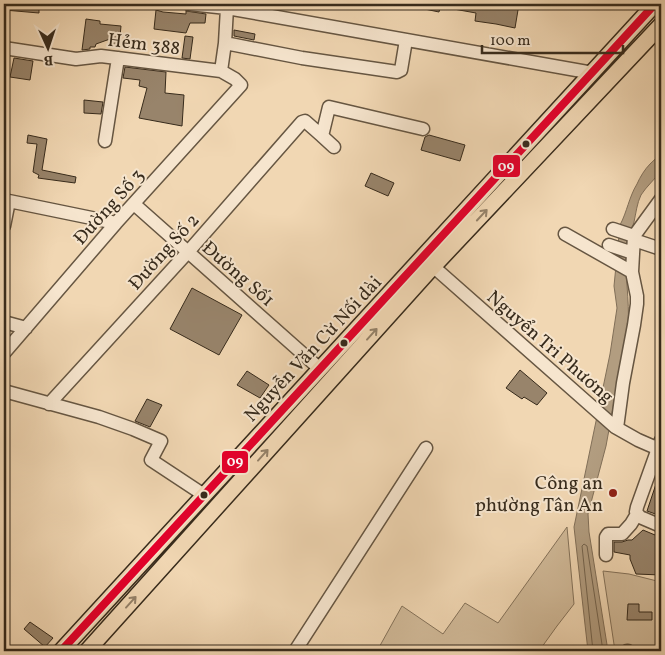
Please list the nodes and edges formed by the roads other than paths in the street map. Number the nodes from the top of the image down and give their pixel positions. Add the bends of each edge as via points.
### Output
1 (189, 4) edge
2 (655, 4) edge
3 (226, 6) edge
4 (661, 25) edge
5 (406, 40) junction
6 (225, 43) junction
7 (4, 48) edge
8 (118, 58) junction
9 (222, 71) junction
10 (593, 73) junction
11 (241, 85) joint
12 (423, 129) dead end
13 (322, 136) junction
14 (105, 141) dead end
15 (334, 147) dead end
16 (661, 199) edge
17 (6, 201) edge
18 (134, 204) junction
19 (116, 223) junction
20 (4, 226) edge
21 (616, 230) dead end
22 (565, 234) dead end
23 (627, 244) junction
24 (661, 249) edge
25 (188, 252) junction
26 (428, 262) junction
27 (630, 271) junction
28 (4, 322) edge
29 (26, 328) junction
30 (4, 353) edge
31 (320, 369) junction
32 (4, 391) edge
33 (49, 404) junction
34 (616, 428) junction
35 (660, 446) edge
36 (426, 448) dead end
37 (204, 495) junction
38 (637, 513) junction
39 (661, 526) edge
40 (606, 554) dead end
41 (95, 613) junction
42 (110, 625) junction
43 (61, 651) edge
44 (87, 651) edge
45 (295, 651) edge

1 - 3 street
2 - 10 main road, Nguyễn Văn Cừ Nối dài
3 - 5 street
3 - 6 street
26 -> 4 main road
5 - 6 street via 397,72
5 - 10 street
6 - 9 street
7 - 8 street, Hẻm 388 via 76,59 96,56
8 - 9 street, Hẻm 388
8 - 14 street
9 - 11 street, Hẻm 388
10 - 26 main road, Nguyễn Văn Cừ Nối dài
11 - 18 street, Đường Số 3
12 - 13 street via 325,106
13 - 15 street
13 - 25 street, Đường Số 2 via 305,121 302,122
16 - 23 street
17 - 19 street
17 - 20 street
18 - 19 street, Đường Số 3
18 - 25 street, Đường Số1
19 - 29 street, Đường Số 3
21 - 23 street
22 - 27 street
23 - 24 street
23 - 27 street
25 - 31 street, Đường Số1
25 - 33 street, Đường Số 2
26 - 31 main road, Nguyễn Văn Cừ Nối dài
26 - 34 street, Nguyển Tri Phương
42 -> 26 main road
27 - 34 street via 637,304
28 - 29 street
29 - 30 street, Đường Số 3
31 - 37 main road, Nguyễn Văn Cừ Nối dài
32 - 33 street
33 - 37 street via 98,417 161,441 151,460
34 - 35 street, Nguyển Tri Phương via 638,440
35 - 38 street
36 - 45 street
37 - 41 main road, Nguyễn Văn Cừ Nối dài
38 - 39 street
38 - 40 street via 622,534 608,534
41 - 42 main road
41 - 43 main road, Nguyễn Văn Cừ Nối dài
42 - 44 main road

